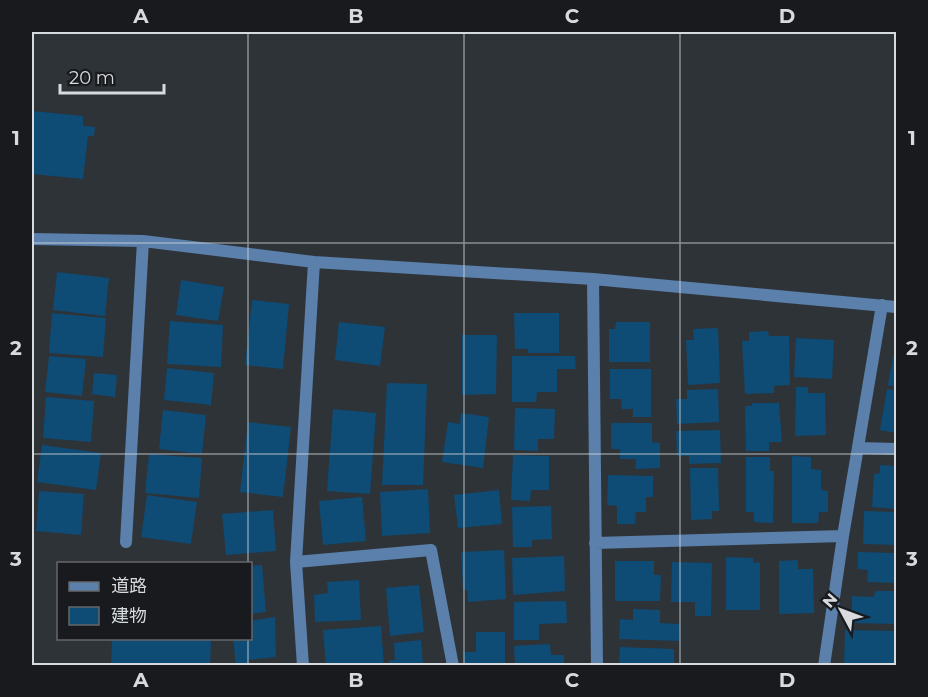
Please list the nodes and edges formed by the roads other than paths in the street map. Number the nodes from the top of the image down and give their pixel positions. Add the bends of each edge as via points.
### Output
1 (32, 239) edge
2 (143, 241) junction
3 (314, 262) junction
4 (593, 279) junction
5 (882, 305) junction
6 (897, 307) edge
7 (858, 448) junction
8 (897, 449) edge
9 (843, 536) junction
10 (126, 542) dead end
11 (596, 543) junction
12 (296, 562) junction
13 (303, 666) edge
14 (453, 666) edge
15 (597, 666) edge
16 (824, 666) edge

1 - 2 street
2 - 3 street
2 - 10 street
3 - 4 street
3 - 12 street
4 - 5 street
4 - 11 street
5 - 6 street
5 - 7 street
7 - 8 street
7 - 9 street
9 - 11 street
9 - 16 street
11 - 15 street
12 - 13 street
12 - 14 street via 431,550

